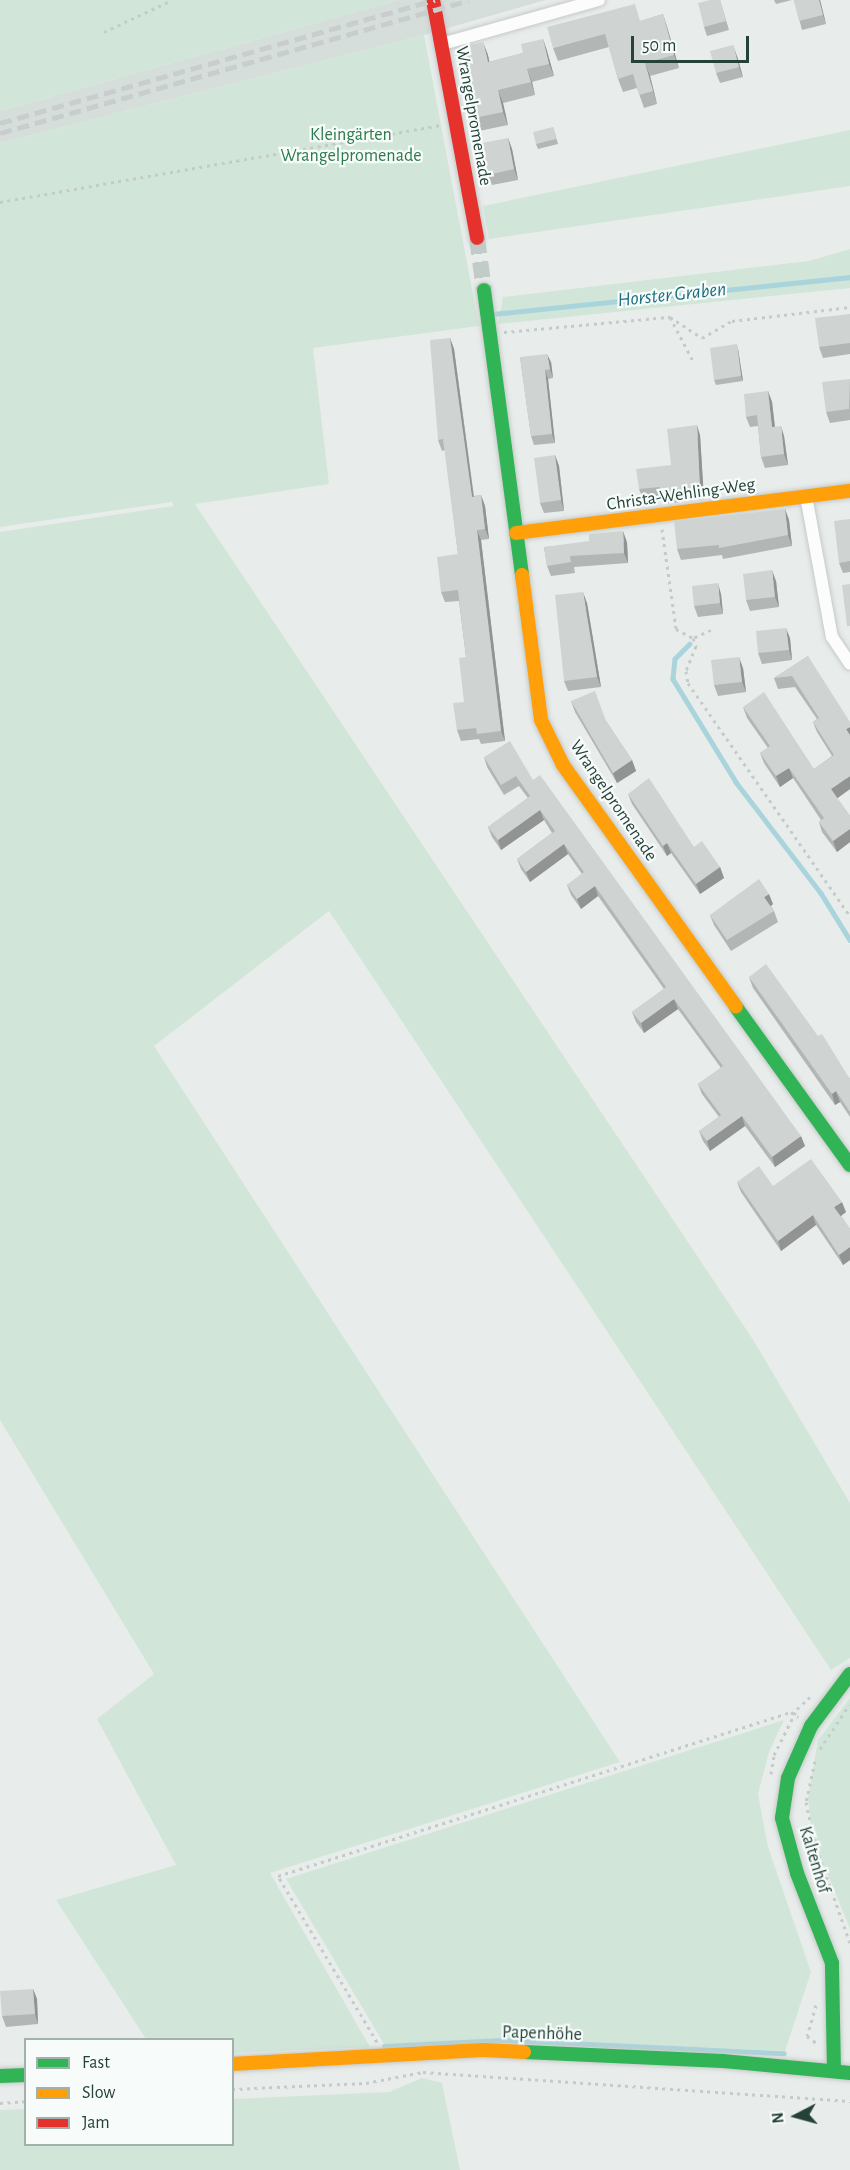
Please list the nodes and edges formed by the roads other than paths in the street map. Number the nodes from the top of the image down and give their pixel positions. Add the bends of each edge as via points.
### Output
1 (433, 0) edge
2 (599, 0) edge
3 (442, 44) junction
4 (477, 238) tunnel mouth
5 (484, 290) tunnel mouth
6 (850, 491) edge
7 (806, 496) junction
8 (516, 533) junction
9 (850, 664) edge
10 (850, 1165) edge
11 (850, 1674) edge
12 (234, 2064) edge
13 (834, 2071) junction
14 (850, 2073) edge
15 (24, 2075) edge
16 (0, 2076) edge

1 - 3 street, Wrangelpromenade
2 - 3 street
3 - 4 street, Wrangelpromenade
5 - 8 street, Wrangelpromenade
6 - 7 street, Christa-Wehling-Weg
7 - 8 street, Christa-Wehling-Weg
7 - 9 street via 830,627
8 - 10 street, Wrangelpromenade via 534,686 541,720 563,765
11 - 13 street, Kaltenhof via 811,1726 788,1778 782,1818 797,1873 832,1964
12 - 13 street, Papenhöhe via 382,2054 542,2051
13 - 14 street, Papenhöhe
15 - 16 street

